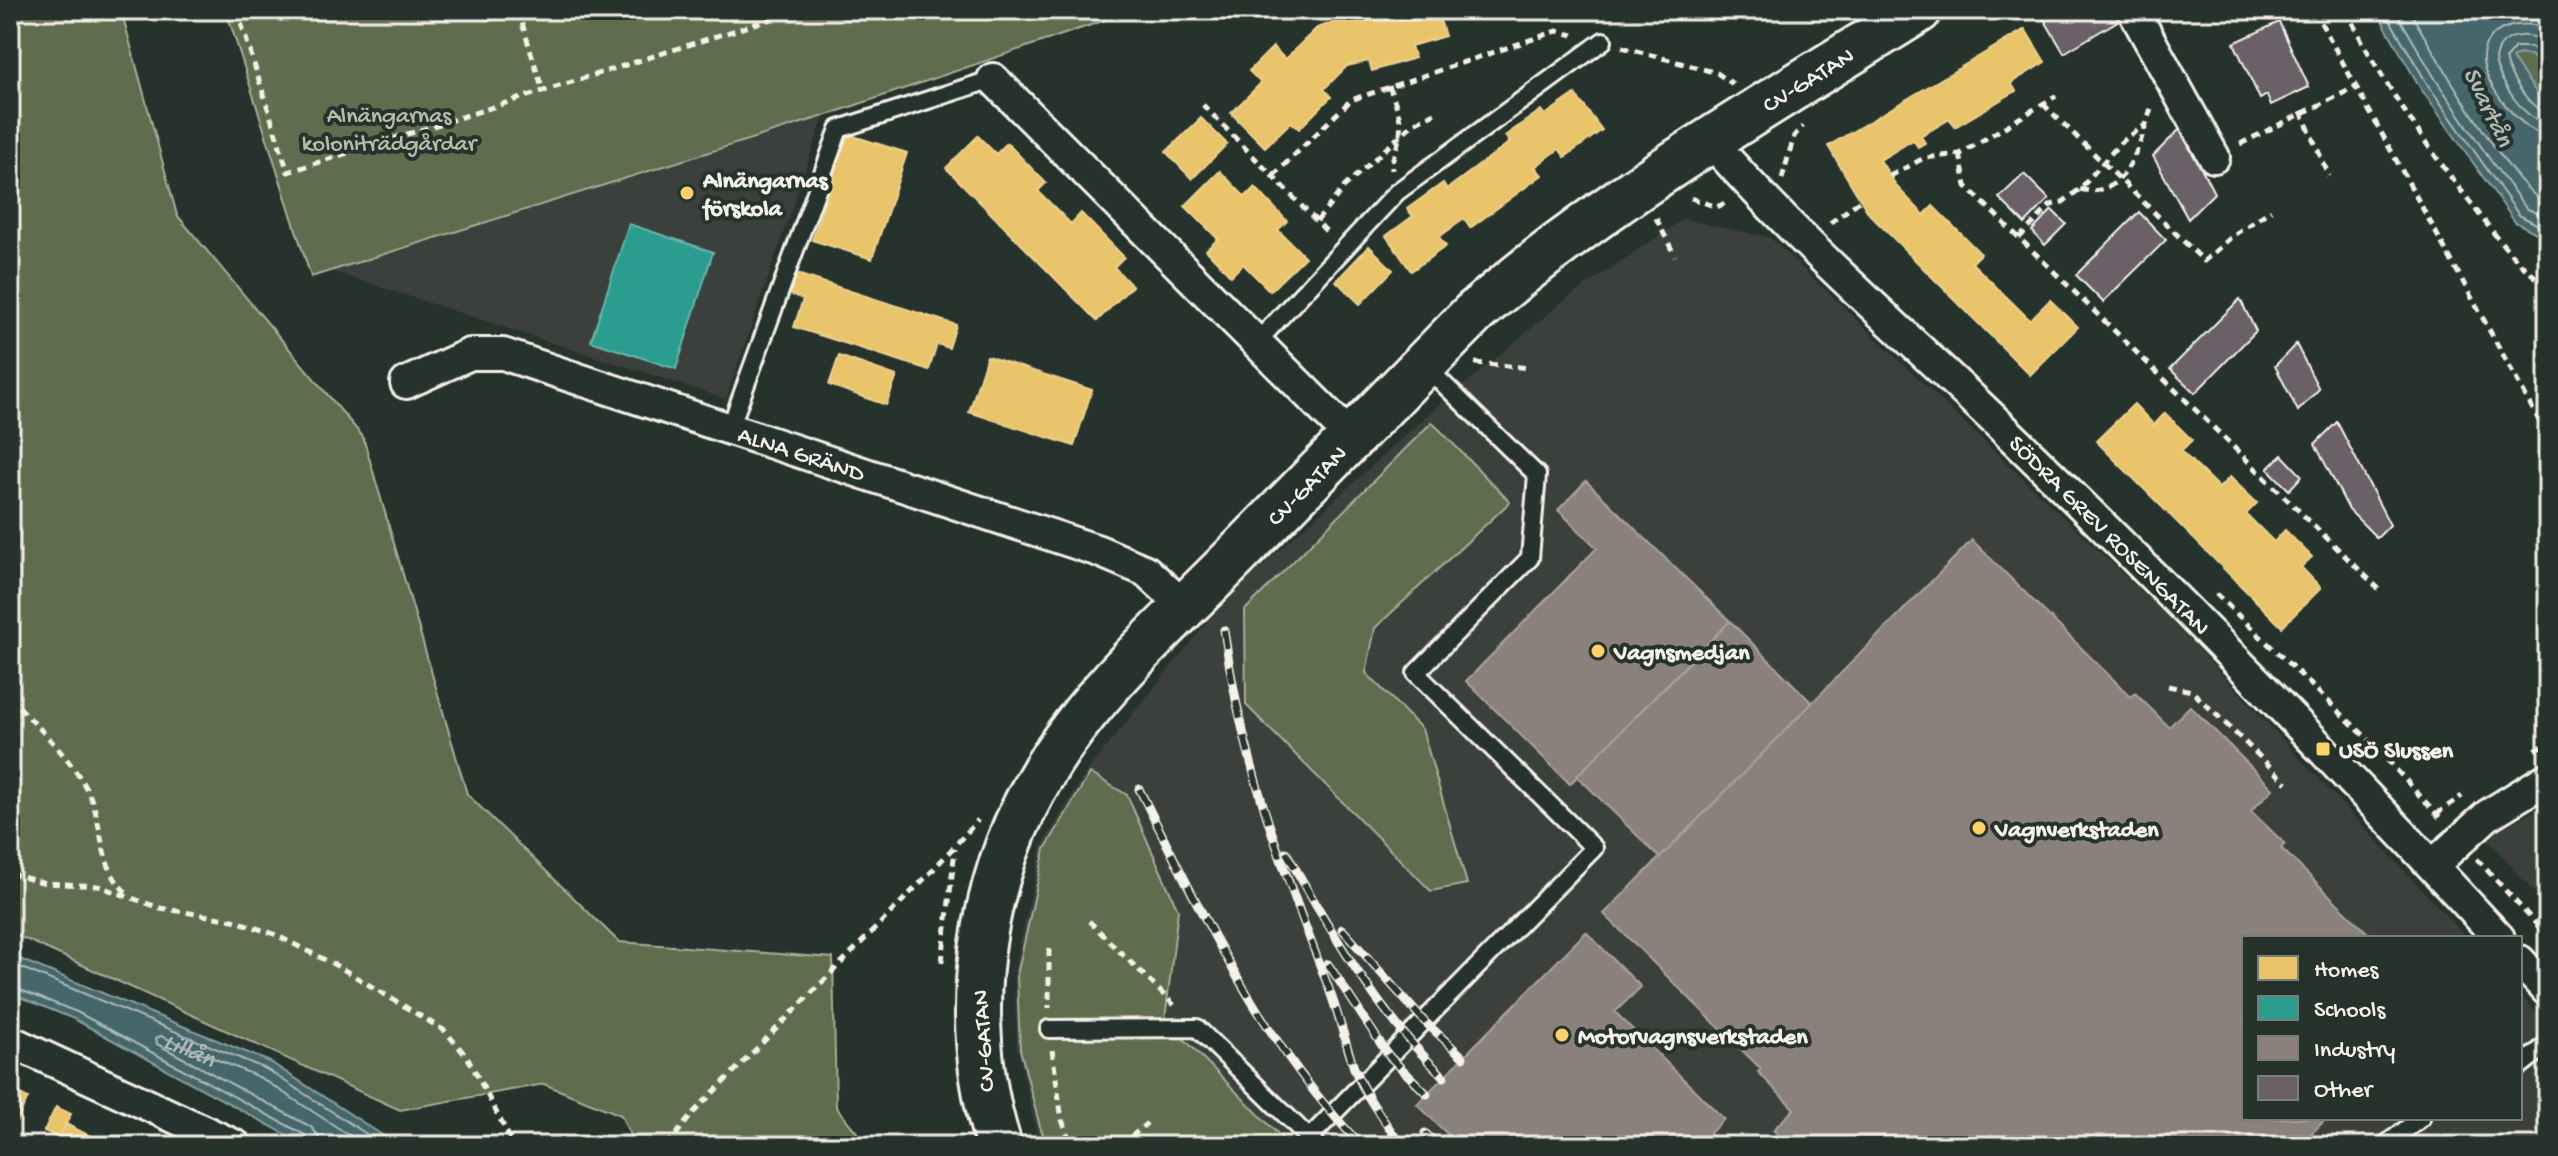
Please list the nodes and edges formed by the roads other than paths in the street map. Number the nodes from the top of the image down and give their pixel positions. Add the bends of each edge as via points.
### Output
1 (1919, 10) edge
2 (2133, 10) edge
3 (1603, 41) road end
4 (993, 79) joint
5 (1710, 140) junction
6 (2214, 157) road end
7 (1257, 342) junction
8 (1424, 365) junction
9 (406, 383) dead end
10 (730, 428) junction
11 (1352, 438) junction
12 (1186, 608) junction
13 (2548, 778) edge
14 (2433, 865) junction
15 (2497, 936) edge
16 (2522, 963) edge
17 (2548, 991) edge
18 (1049, 1029) dead end
19 (10, 1041) edge
20 (2548, 1044) edge
21 (2522, 1064) edge
22 (2418, 1120) edge
23 (1313, 1142) edge
24 (236, 1146) edge
25 (999, 1146) edge
26 (2384, 1146) edge

1 - 5 street, CV-GATAN
2 - 6 street
3 - 7 lane via 1397,192
4 - 7 street
4 - 10 lane via 839,129
5 - 8 street, CV-GATAN via 1523,270
5 - 14 street, SÖDRA GREV ROSENGATAN via 1761,199 2009,434
7 - 11 street
8 - 11 street, CV-GATAN
8 - 23 lane via 1537,475 1530,558 1416,673 1594,848
9 - 10 street, ALNA GRÄND via 470,354 503,354
10 - 12 street, ALNA GRÄND via 1099,551 1146,571
11 - 12 street, CV-GATAN
12 - 25 street, CV-GATAN via 1071,730 1031,795 1007,850 982,942 976,1003 981,1077
13 - 14 street via 2510,799
14 - 15 street, SÖDRA GREV ROSENGATAN
16 - 17 street
18 - 23 lane via 1197,1028
19 - 24 street
20 - 21 lane
22 - 26 lane

